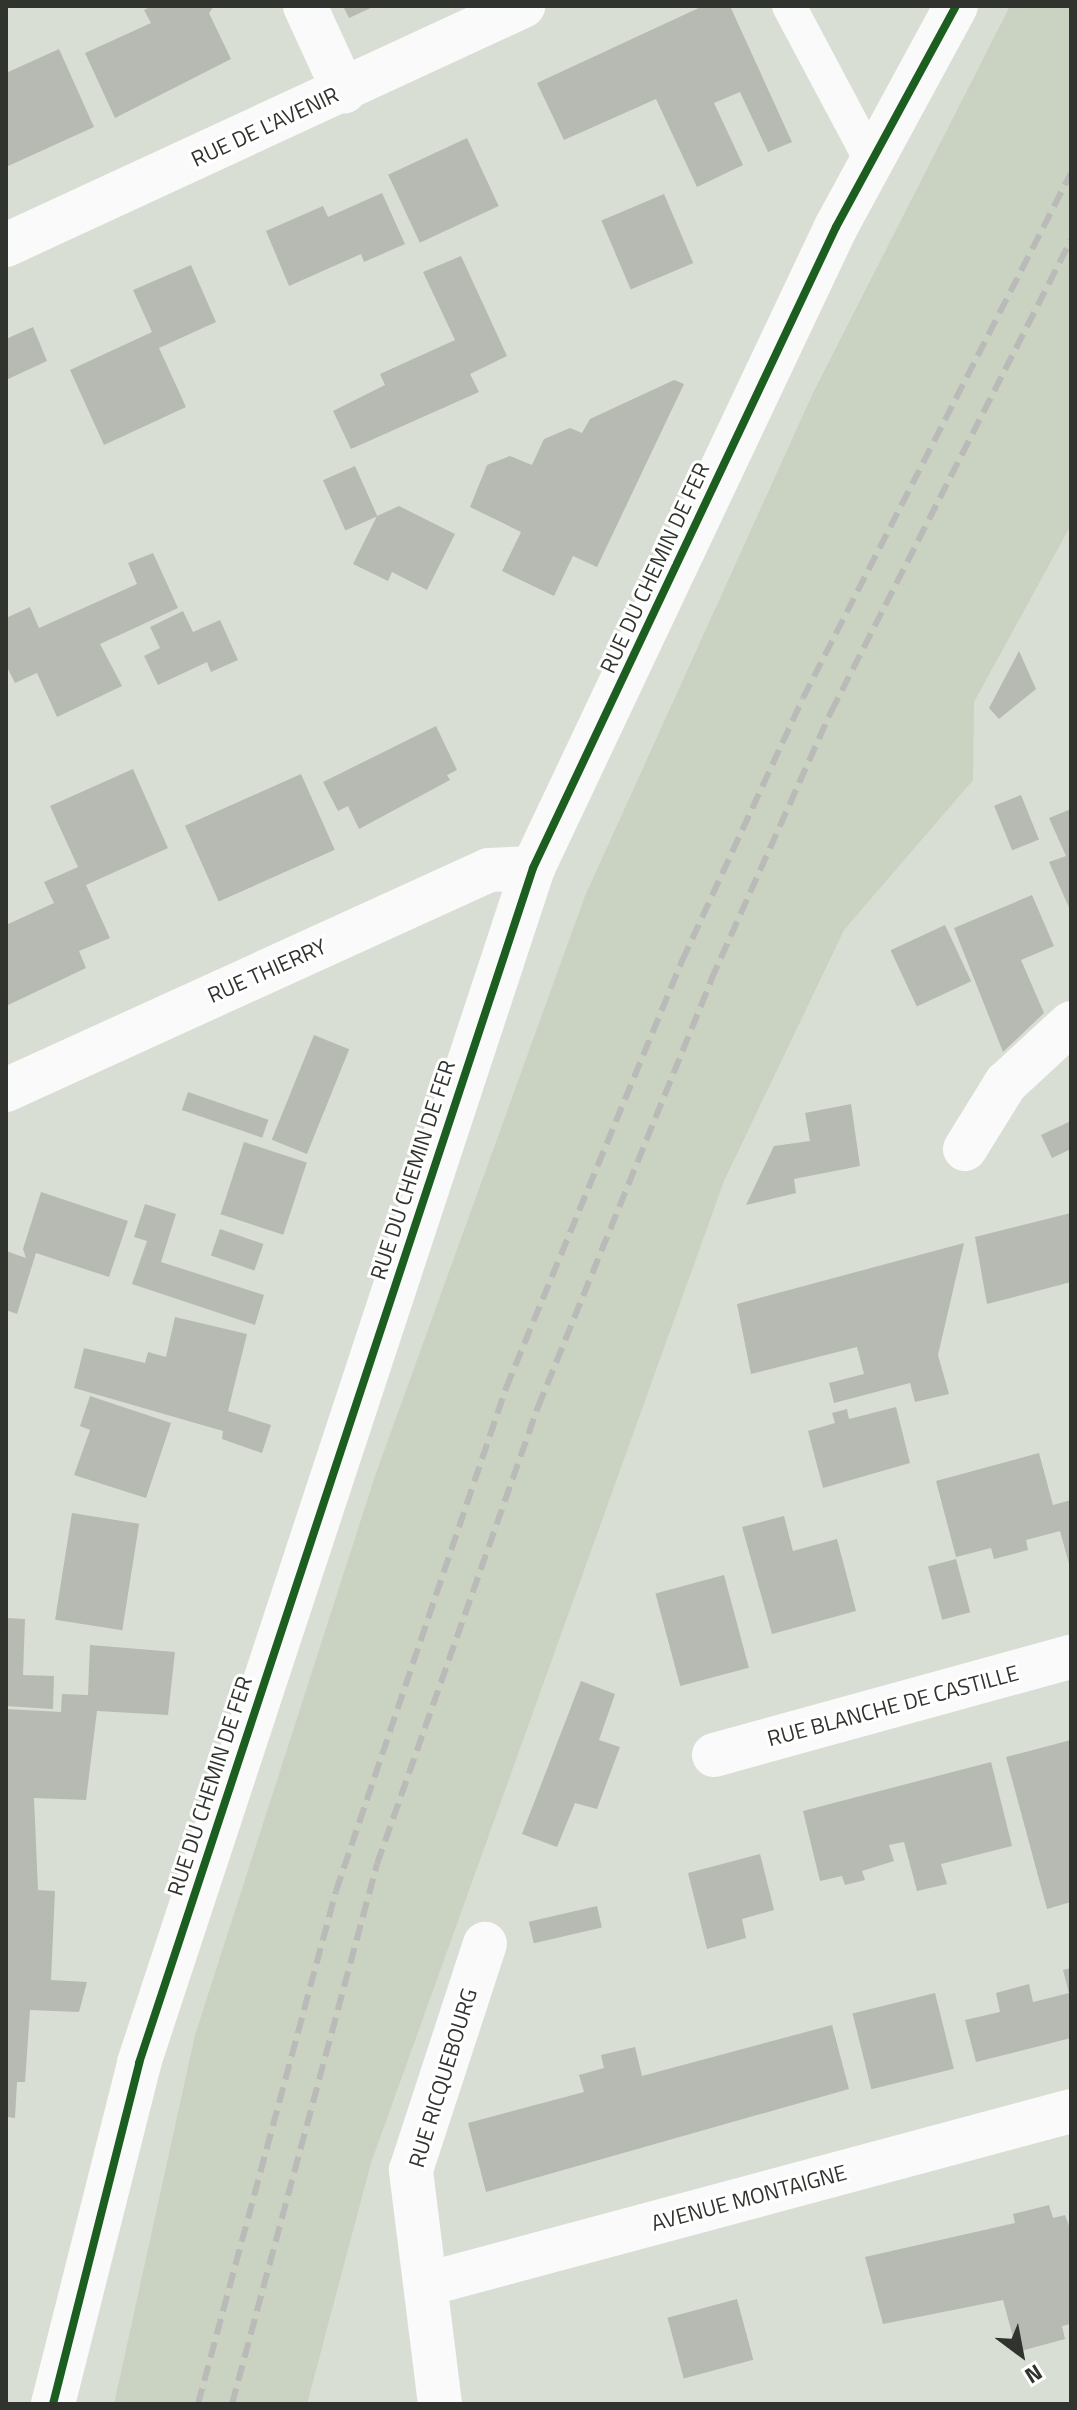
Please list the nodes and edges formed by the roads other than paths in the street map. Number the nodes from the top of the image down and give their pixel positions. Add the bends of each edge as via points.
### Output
1 (305, 6) edge
2 (523, 6) edge
3 (789, 6) edge
4 (956, 6) edge
5 (344, 91) junction
6 (871, 160) junction
7 (6, 245) edge
8 (533, 868) junction
9 (1071, 1023) edge
10 (6, 1090) edge
11 (965, 1149) dead end
12 (1071, 1657) edge
13 (714, 1755) dead end
14 (485, 1944) dead end
15 (1071, 2111) edge
16 (427, 2284) junction
17 (53, 2404) edge
18 (440, 2404) edge

1 - 5 street
2 - 5 street, RUE DE L'AVENIR
3 - 6 lane
4 - 6 street, RUE DU CHEMIN DE FER
5 - 7 street, RUE DE L'AVENIR
6 - 8 street, RUE DU CHEMIN DE FER
8 - 10 street, RUE THIERRY via 489,870
8 - 17 street, RUE DU CHEMIN DE FER via 139,2063
9 - 11 street via 1006,1083
12 - 13 street, RUE BLANCHE DE CASTILLE
14 - 16 street, RUE RICQUEBOURG via 411,2170
15 - 16 street, AVENUE MONTAIGNE
16 - 18 street, RUE RICQUEBOURG

